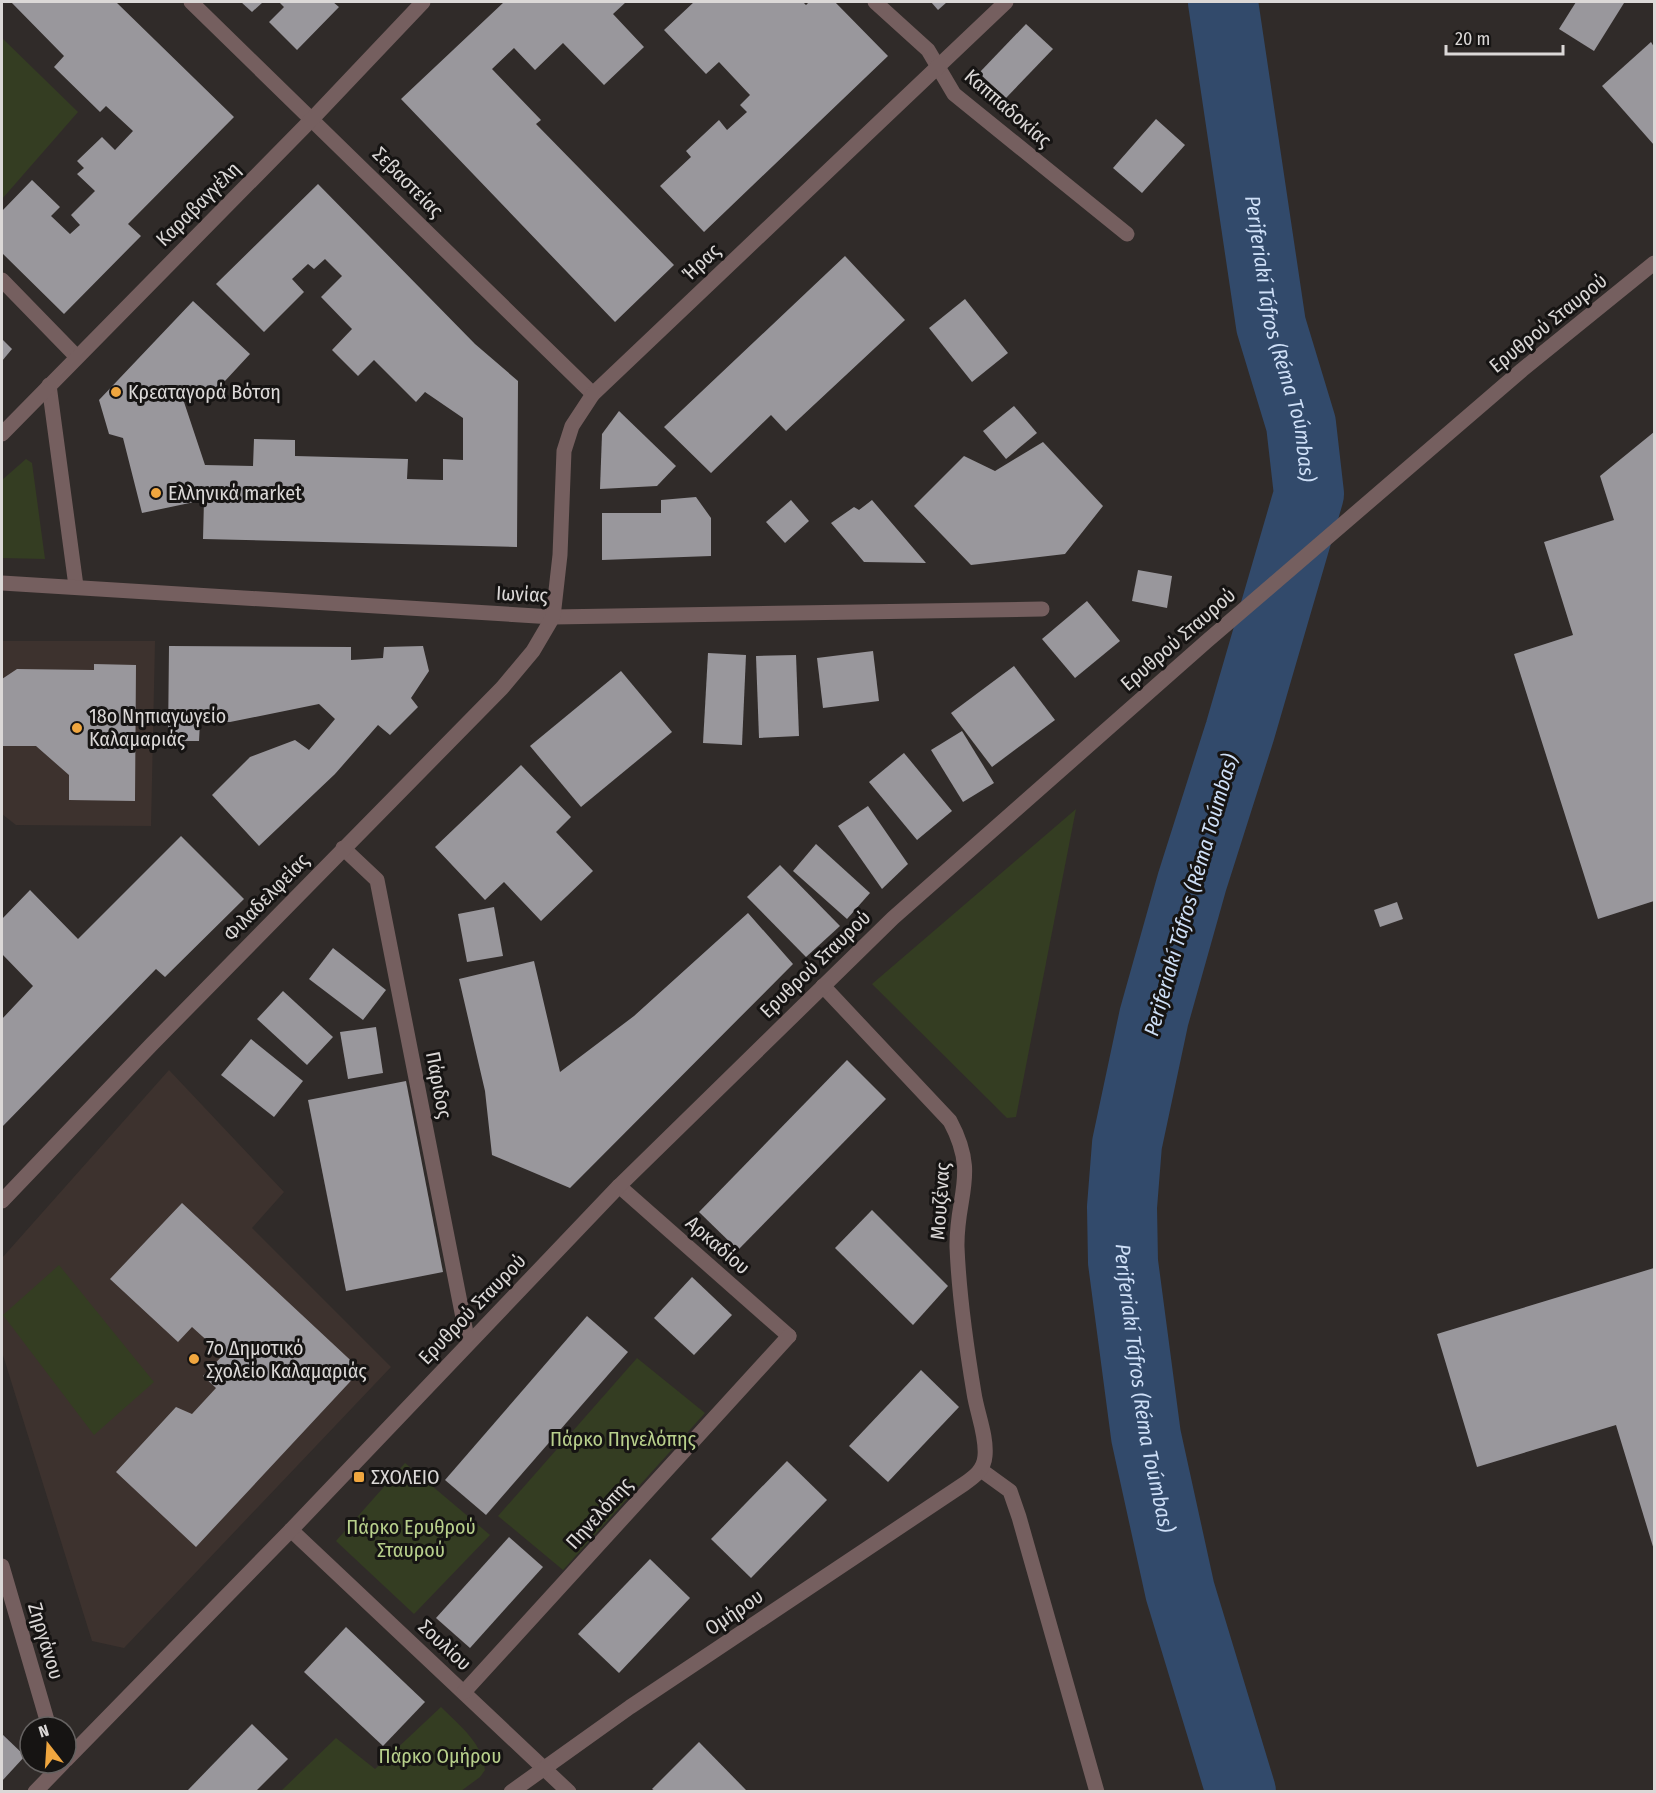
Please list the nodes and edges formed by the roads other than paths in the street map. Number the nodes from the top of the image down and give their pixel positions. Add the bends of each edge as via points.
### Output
1 (191, 2) edge
2 (423, 2) edge
3 (875, 2) edge
4 (1006, 2) edge
5 (937, 69) junction
6 (313, 118) junction
7 (1127, 234) dead end
8 (1654, 263) edge
9 (2, 280) edge
10 (76, 356) junction
11 (49, 385) junction
12 (593, 394) junction
13 (2, 434) edge
14 (2, 583) edge
15 (76, 586) junction
16 (1042, 609) dead end
17 (553, 618) junction
18 (343, 848) junction
19 (823, 986) junction
20 (619, 1186) junction
21 (2, 1201) edge
22 (789, 1336) joint
23 (468, 1343) junction
24 (981, 1470) junction
25 (291, 1530) junction
26 (2, 1566) edge
27 (464, 1692) junction
28 (45, 1715) edge
29 (78, 1747) edge
30 (544, 1768) junction
31 (50, 1775) edge
32 (35, 1791) edge
33 (511, 1791) edge
34 (569, 1791) edge
35 (1096, 1791) edge

1 - 6 street, Σεβαστείας
2 - 6 street, Καραβαγγέλη
3 - 5 street, Καππαδοκίας via 917,38
4 - 5 street, Ήρας
5 - 7 street, Καππαδοκίας via 954,94
5 - 12 street, Ήρας
6 - 10 street, Καραβαγγέλη
6 - 12 street, Σεβαστείας
8 - 19 street, Ερυθρού Σταυρού via 1522,370 1207,641 893,918
9 - 10 street
10 - 11 street, Καραβαγγέλη
11 - 13 street, Καραβαγγέλη
11 - 15 street
12 - 17 street, Ήρας via 572,426 564,451
14 - 15 street, Ιωνίας
15 - 17 street, Ιωνίας
16 - 17 street, Ιωνίας
17 - 18 street, Φιλαδελφείας via 533,651 502,688
18 - 21 street, Φιλαδελφείας
18 - 23 street, Πάριδος via 377,880
19 - 20 street, Ερυθρού Σταυρού
19 - 24 street, Μουζένας via 950,1121 958,1136 966,1173 957,1243 959,1290 986,1449
20 - 22 street, Αρκαδίου
20 - 23 street, Ερυθρού Σταυρού
22 - 27 street, Πηνελόπης
23 - 25 street, Ερυθρού Σταυρού
24 - 30 street, Ομήρου
24 - 35 street via 1010,1491
25 - 27 street, Σουλίου
25 - 29 street, Ερυθρού Σταυρού
26 - 28 street, Ζηργάνου
27 - 30 street, Σουλίου
30 - 33 street, Ομήρου
30 - 34 street, Σουλίου
31 - 32 street, Ερυθρού Σταυρού

